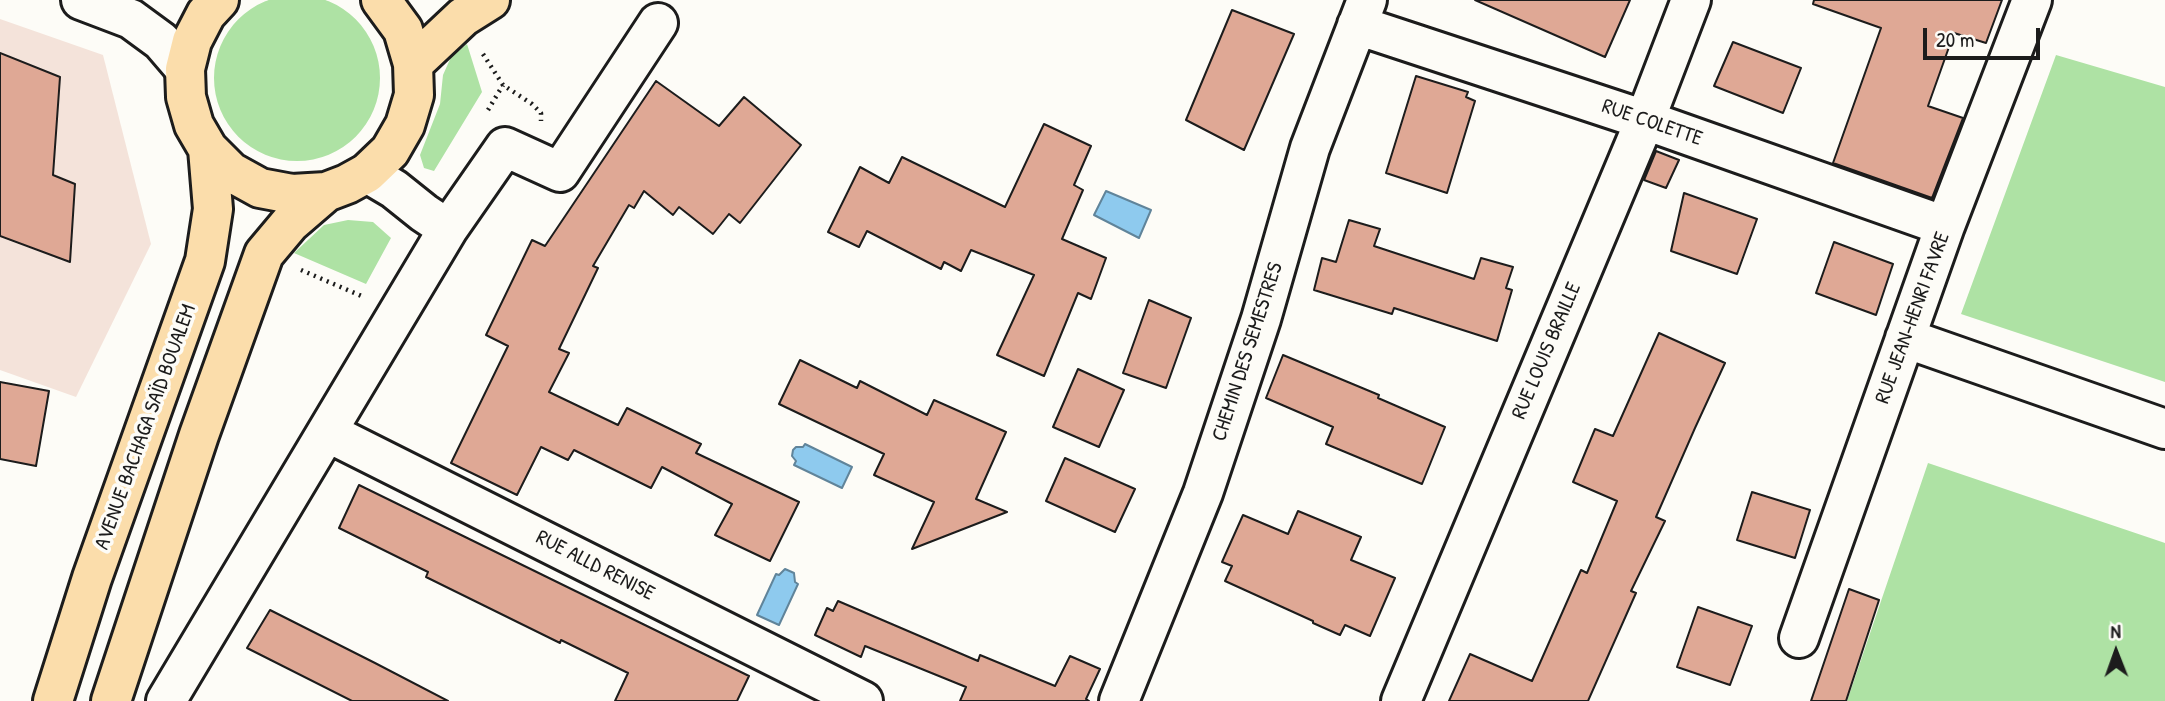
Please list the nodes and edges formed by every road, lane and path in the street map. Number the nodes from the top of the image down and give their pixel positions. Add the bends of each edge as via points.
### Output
1 (81, 0) edge
2 (219, 0) edge
3 (381, 0) edge
4 (490, 0) edge
5 (1691, 0) edge
6 (2032, 0) edge
7 (1362, 12) edge
8 (658, 23) dead end
9 (488, 63) dead end
10 (414, 64) junction
11 (186, 69) junction
12 (1645, 120) junction
13 (208, 149) junction
14 (528, 157) junction
15 (367, 173) junction
16 (326, 192) junction
17 (1945, 226) junction
18 (448, 229) junction
19 (1905, 338) junction
20 (2165, 429) edge
21 (327, 432) junction
22 (1799, 638) dead end
23 (53, 701) edge
24 (111, 701) edge
25 (166, 701) edge
26 (863, 701) edge
27 (1119, 701) edge
28 (1401, 701) edge

1 - 11 street via 131,19 161,41
2 - 11 main road via 192,41
3 - 10 main road via 403,30
4 - 10 main road via 463,17
5 - 12 street, RUE LOUIS BRAILLE
6 - 17 street, RUE JEAN-HENRI FAVRE
7 - 12 street, RUE COLETTE
7 - 27 street, CHEMIN DES SEMESTRES via 1310,148 1261,319 1203,493
8 - 14 street via 560,172
9 - 14 path via 503,85 541,113 541,131
10 - 15 main road via 414,95 405,125 390,151
11 - 13 main road via 186,97 194,125
12 - 17 street, RUE COLETTE
12 - 28 street, RUE LOUIS BRAILLE
13 - 16 main road via 231,172 260,188 292,194
13 - 23 main road, AVENUE BACHAGA SAÏD BOUALEM via 213,209 205,261
14 - 18 street via 505,147
15 - 16 main road
15 - 18 street
16 - 24 main road via 290,223 264,254
17 - 19 street, RUE JEAN-HENRI FAVRE
18 - 21 street
19 - 20 street
19 - 22 street, RUE JEAN-HENRI FAVRE
21 - 25 street
21 - 26 street, RUE ALLD RENISE

